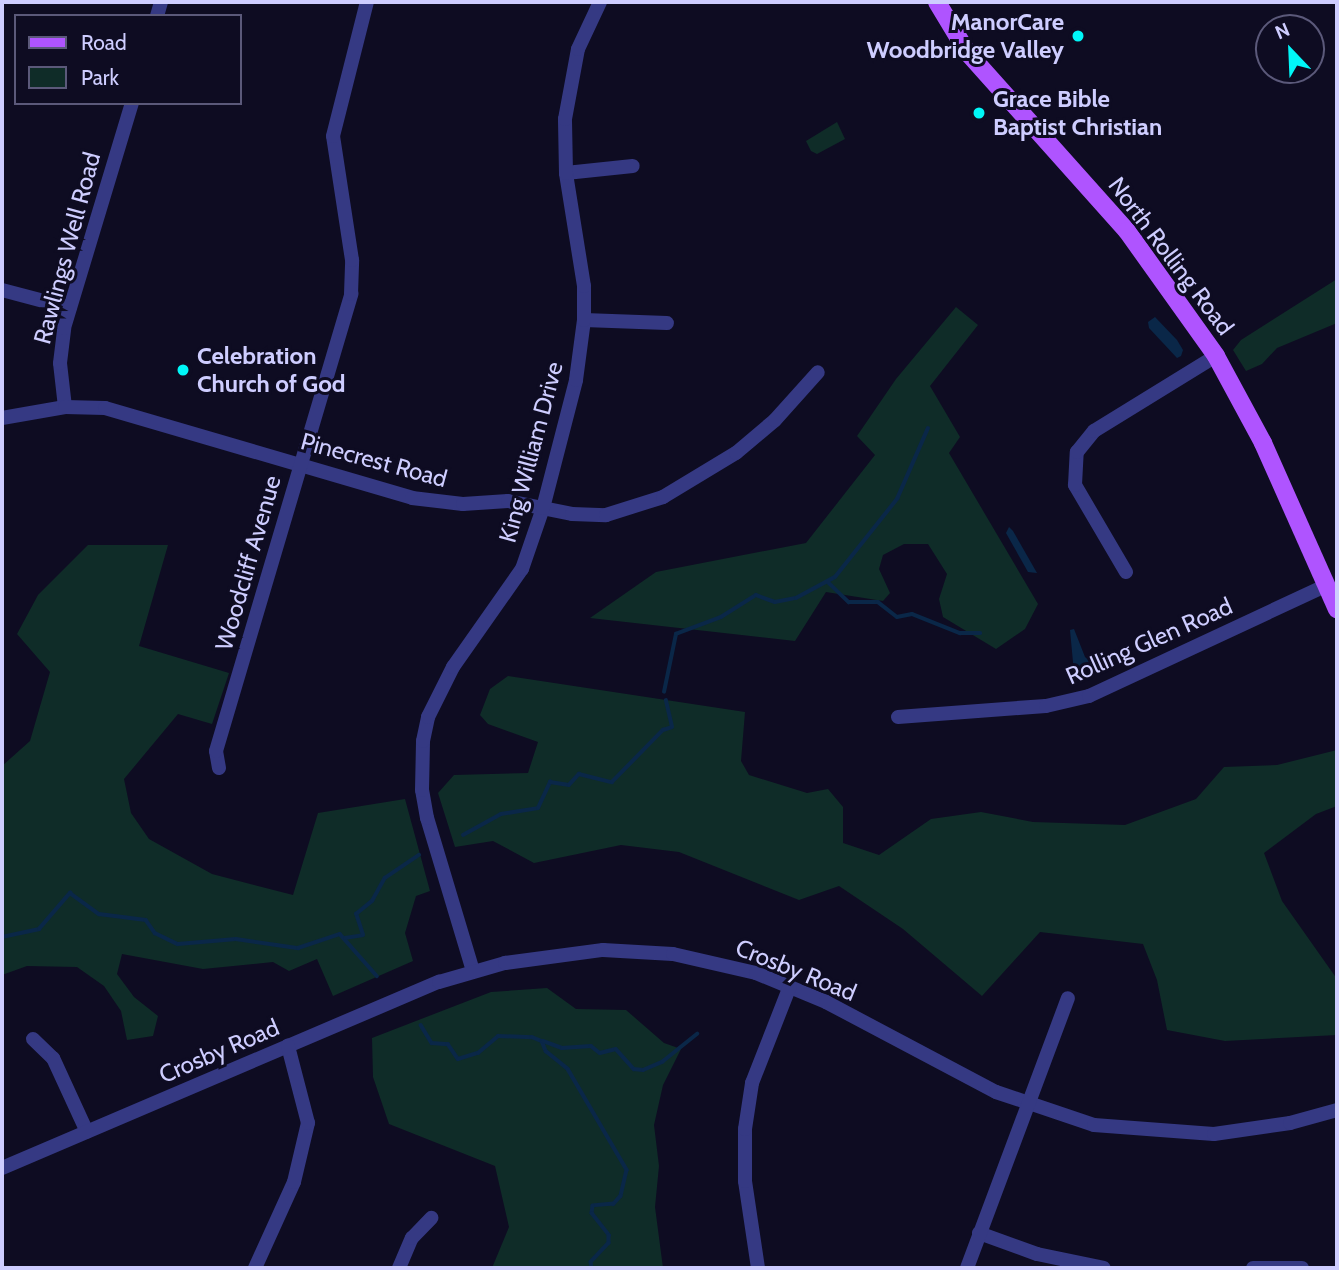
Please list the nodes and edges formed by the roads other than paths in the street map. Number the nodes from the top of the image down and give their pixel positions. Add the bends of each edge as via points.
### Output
1 (367, 2) edge
2 (600, 2) edge
3 (937, 2) edge
4 (131, 105) edge
5 (633, 166) dead end
6 (566, 173) junction
7 (2, 290) edge
8 (70, 308) junction
9 (584, 320) junction
10 (667, 323) dead end
11 (1216, 356) junction
12 (817, 372) dead end
13 (65, 407) junction
14 (2, 418) edge
15 (300, 464) junction
16 (543, 508) junction
17 (1126, 572) dead end
18 (1327, 585) junction
19 (1337, 608) edge
20 (898, 717) dead end
21 (219, 768) dead end
22 (473, 971) junction
23 (790, 986) junction
24 (1068, 998) dead end
25 (33, 1039) dead end
26 (288, 1046) junction
27 (1028, 1105) junction
28 (1337, 1110) edge
29 (87, 1132) junction
30 (2, 1168) edge
31 (431, 1218) dead end
32 (979, 1233) junction
33 (255, 1268) edge
34 (399, 1268) edge
35 (758, 1268) edge
36 (967, 1268) edge
37 (1104, 1268) edge
38 (1253, 1268) edge
39 (1302, 1268) edge

1 - 15 street, Woodcliff Avenue via 333,136 352,260 351,294
2 - 6 street, King William Drive via 572,72 565,120
3 - 11 main road, North Rolling Road via 975,61 1127,231
4 - 8 street, Rawlings Well Road
5 - 6 street
6 - 9 street, King William Drive
7 - 8 street
8 - 13 street, Rawlings Well Road via 61,348
9 - 10 street
9 - 16 street, King William Drive via 576,380
11 - 17 street via 1094,431 1077,452 1075,485
11 - 18 main road, North Rolling Road via 1263,443
12 - 16 street, Pinecrest Road via 756,438 663,497 606,515
13 - 14 street, Pinecrest Road
13 - 15 street, Pinecrest Road via 124,412
15 - 16 street, Pinecrest Road via 439,503 508,501
15 - 21 street, Woodcliff Avenue via 216,751
16 - 22 street, King William Drive via 522,569 453,667 423,741 422,790 427,818
18 - 19 main road, North Rolling Road
18 - 20 street, Rolling Glen Road via 1089,696 1046,706
22 - 23 street, Crosby Road via 569,952 635,951 713,961
22 - 26 street, Crosby Road
23 - 27 street, Crosby Road
23 - 35 street via 752,1083 745,1129 745,1181
24 - 27 street
25 - 29 street via 53,1058
26 - 29 street, Crosby Road
26 - 33 street via 308,1124 294,1182
27 - 28 street, Crosby Road via 1094,1125 1170,1134 1256,1129
27 - 32 street
29 - 30 street, Crosby Road
31 - 34 street via 412,1238
32 - 36 street
32 - 37 street via 1037,1255
38 - 39 street

